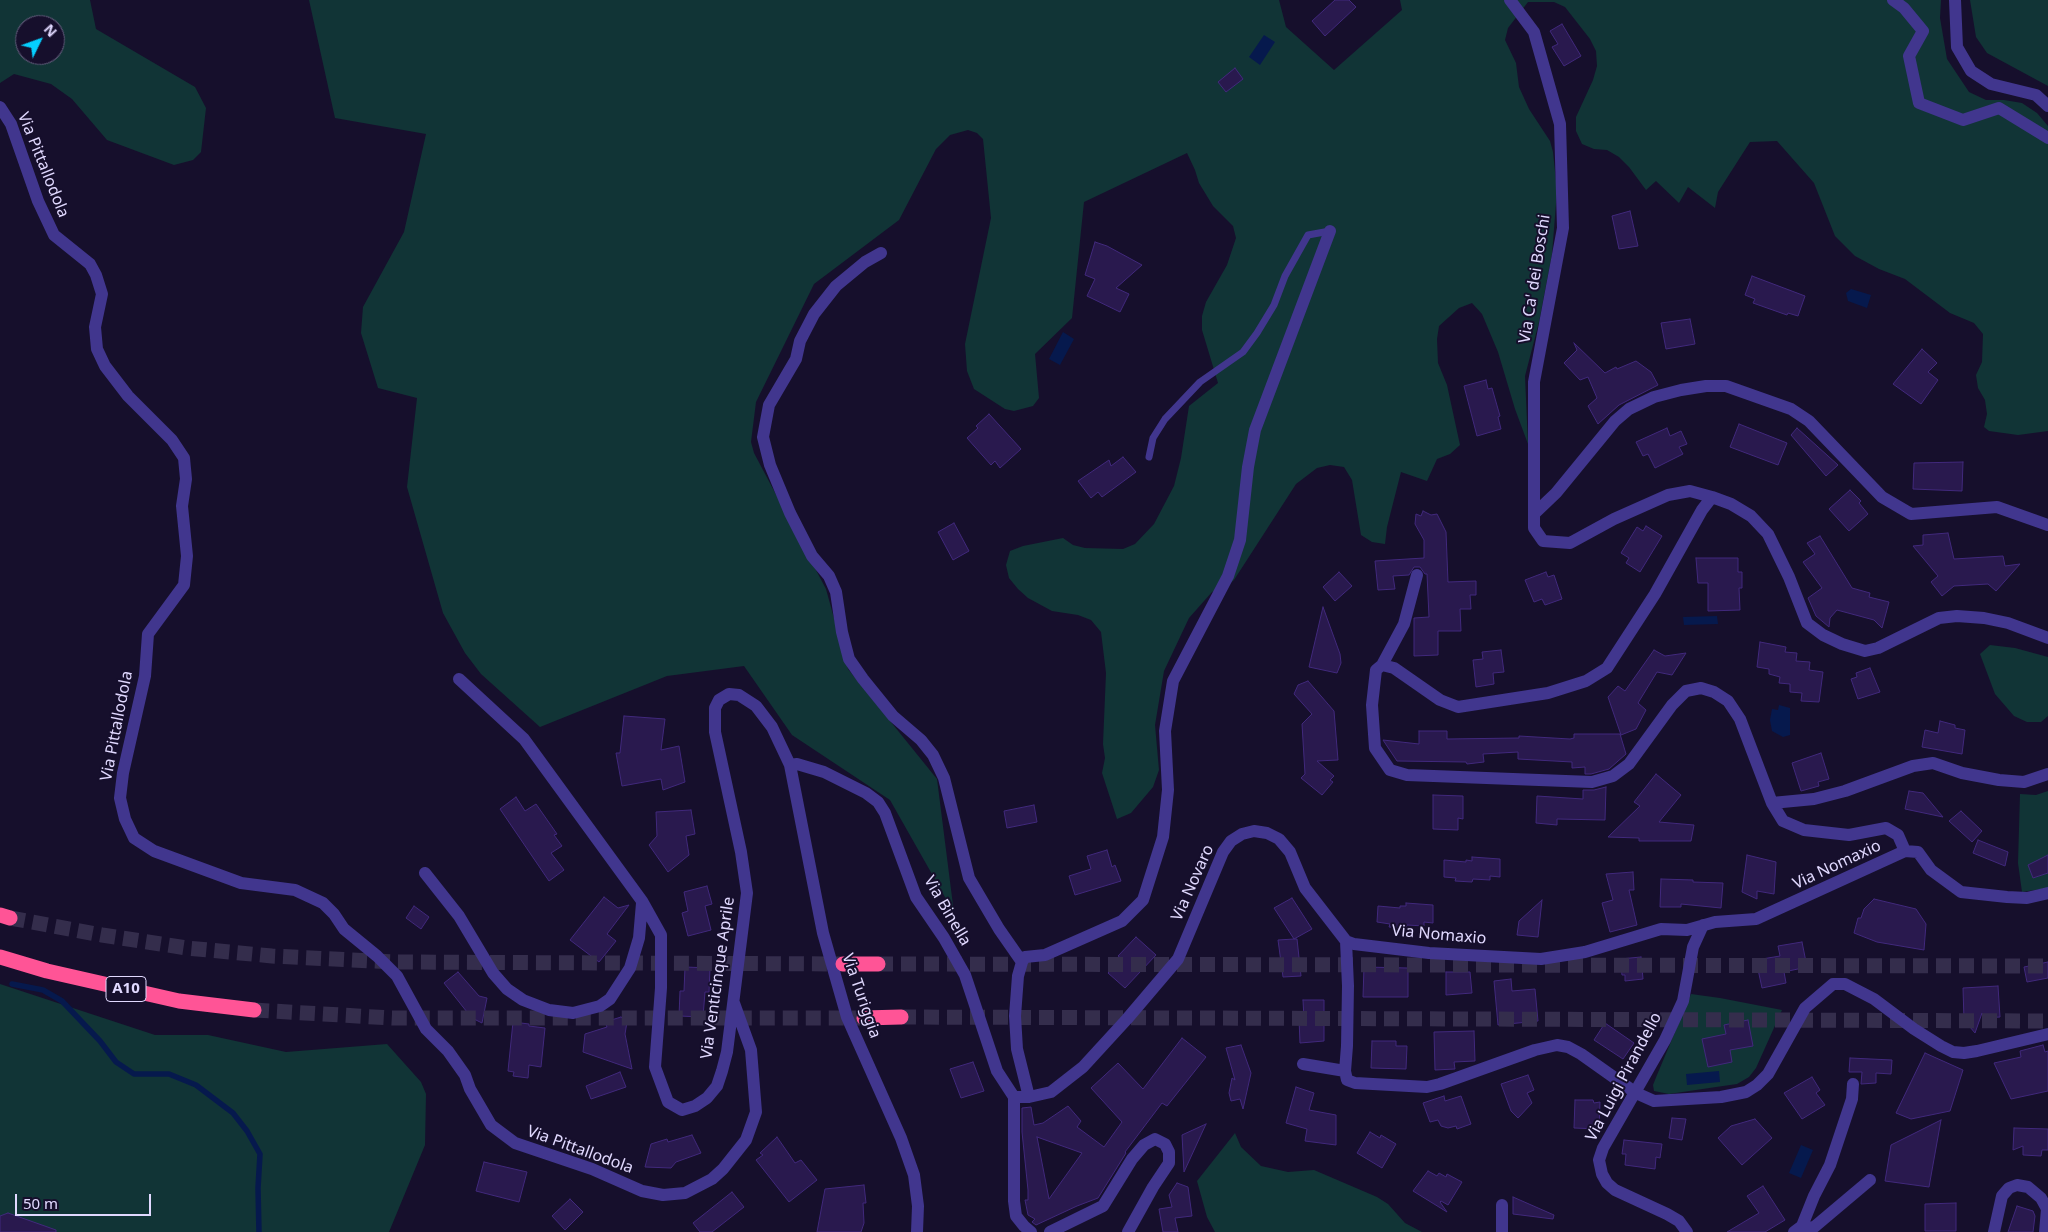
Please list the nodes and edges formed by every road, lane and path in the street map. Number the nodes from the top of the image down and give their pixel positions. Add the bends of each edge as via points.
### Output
1 (1510, 0) edge
2 (1893, 0) edge
3 (1955, 0) edge
4 (2048, 106) edge
5 (0, 107) edge
6 (2048, 138) edge
7 (1330, 231) joint
8 (881, 253) dead end
9 (1149, 457) dead end
10 (1712, 497) junction
11 (1534, 514) junction
12 (2048, 525) edge
13 (1417, 575) dead end
14 (2048, 638) edge
15 (1382, 664) junction
16 (459, 679) dead end
17 (790, 765) junction
18 (2048, 774) edge
19 (1772, 803) junction
20 (1905, 851) junction
21 (425, 873) dead end
22 (2048, 893) edge
23 (642, 901) junction
24 (1703, 925) junction
25 (1346, 941) junction
26 (0, 957) edge
27 (1022, 962) junction
28 (843, 964) tunnel mouth
29 (878, 964) tunnel mouth
30 (734, 1003) junction
31 (254, 1010) tunnel mouth
32 (901, 1017) tunnel mouth
33 (864, 1018) tunnel mouth
34 (2048, 1034) edge
35 (1303, 1064) dead end
36 (1345, 1071) junction
37 (1853, 1084) dead end
38 (1636, 1093) junction
39 (1014, 1097) junction
40 (1029, 1097) junction
41 (1870, 1180) dead end
42 (1502, 1205) dead end
43 (1798, 1229) edge
44 (917, 1232) edge
45 (1031, 1232) edge
46 (1050, 1232) edge
47 (1128, 1232) edge
48 (1502, 1232) edge
49 (1686, 1232) edge
50 (1994, 1232) edge
51 (2045, 1232) edge

1 - 11 street, Via Ca' dei Boschi via 1534,32 1560,124 1563,228 1534,382
2 - 6 street via 1904,8 1922,32 1909,56 1919,103 1963,120 1999,108
3 - 4 street via 1957,47 1971,71 1990,84 2036,94
5 - 30 street, Via Pittallodola via 11,124 54,236 90,264 96,275 102,294 95,327 97,349 105,366 128,396 172,440 184,458 186,479 182,506 187,556 184,585 148,634 145,676 123,774 120,798 134,838 154,851 241,883 295,890 323,903 344,929 397,976 426,1029 448,1051 465,1076 491,1125 515,1143 642,1190 663,1195 685,1193 723,1170 746,1140 756,1112 751,1050
7 - 9 lane via 1308,235 1284,276 1274,305 1252,340 1243,352 1200,382 1165,419 1153,438
7 - 27 street via 1255,430 1240,540 1228,576 1173,681 1165,731 1168,790 1163,837 1143,900 1122,921 1044,955 1025,957
8 - 27 street via 836,286 814,314 800,341 796,359 769,405 763,437 770,465 790,513 812,556 829,576 836,592 850,658 893,716 933,755 944,778 969,878
10 - 11 street, Via Ca' dei Boschi via 1690,490 1668,495 1570,543 1543,541 1534,528
10 - 14 street via 1752,516 1768,534 1808,622 1822,635 1842,644 1865,651 1878,648 1939,618 1957,616 2008,623
10 - 15 street via 1607,668 1586,681 1548,693 1458,707 1440,700 1394,668
11 - 12 street via 1629,409 1654,397 1681,390 1726,386 1791,409 1809,421 1882,497 1911,514 1997,507
13 - 15 street, Via Nomaxio via 1404,624
15 - 19 street, Via Nomaxio via 1376,670 1372,704 1375,748 1390,770 1407,775 1592,782 1613,776 1629,764 1686,691 1701,688 1728,701 1740,719
16 - 23 street, Via Venticinque Aprile via 524,739
17 - 30 street, Via Venticinque Aprile via 772,727 756,706 739,695 729,694 719,700 715,708 715,732 747,893
17 - 39 street, Via Binella via 824,772 878,802 916,897 965,975 997,1071
17 - 44 street, Via Turiggia via 823,934 847,1016 914,1175
18 - 19 street via 2024,782 1999,780 1933,763 1914,766 1822,797
19 - 20 street, Via Nomaxio via 1783,821 1804,830 1849,835 1886,828 1898,835
20 - 22 street via 1918,852 1931,870 1961,892 2027,898
20 - 24 street, Via Nomaxio via 1756,919
21 - 23 street via 507,989 523,1000 549,1010 573,1013 610,1000 630,968 639,938
23 - 30 street, Via Venticinque Aprile via 661,935 661,988 654,1067 668,1102 682,1110 695,1106 717,1086 727,1052
24 - 25 street, Via Nomaxio via 1687,930 1661,929 1585,952 1541,959 1428,953
24 - 38 street, Via Luigi Pirandello via 1693,948 1683,1001
25 - 36 street
25 - 40 street, Via Novaro via 1305,888 1290,852 1279,839 1254,831 1242,834 1223,852 1178,960 1083,1066 1051,1092
26 - 31 highway, A10 via 179,1001
27 - 40 street via 1015,1016 1017,1049
28 - 29 highway
32 - 33 highway
34 - 38 street via 1977,1051 1953,1052 1914,1029 1874,999 1845,984 1833,984 1804,1008 1768,1074 1746,1092 1721,1097 1654,1101
35 - 36 street
36 - 38 street via 1347,1080 1355,1083 1427,1087 1557,1045 1581,1054
37 - 43 street via 1852,1099 1830,1165
38 - 49 street, Via Luigi Pirandello via 1603,1148 1599,1160 1602,1174 1615,1190 1679,1221
39 - 40 street, Via Novaro
39 - 45 street via 1016,1216
41 - 43 street via 1813,1228
42 - 48 street
46 - 47 street via 1103,1206 1132,1159 1144,1145 1155,1139 1165,1144 1170,1152 1169,1163
50 - 51 street via 2002,1196 2017,1184 2028,1187 2041,1198 2046,1209

